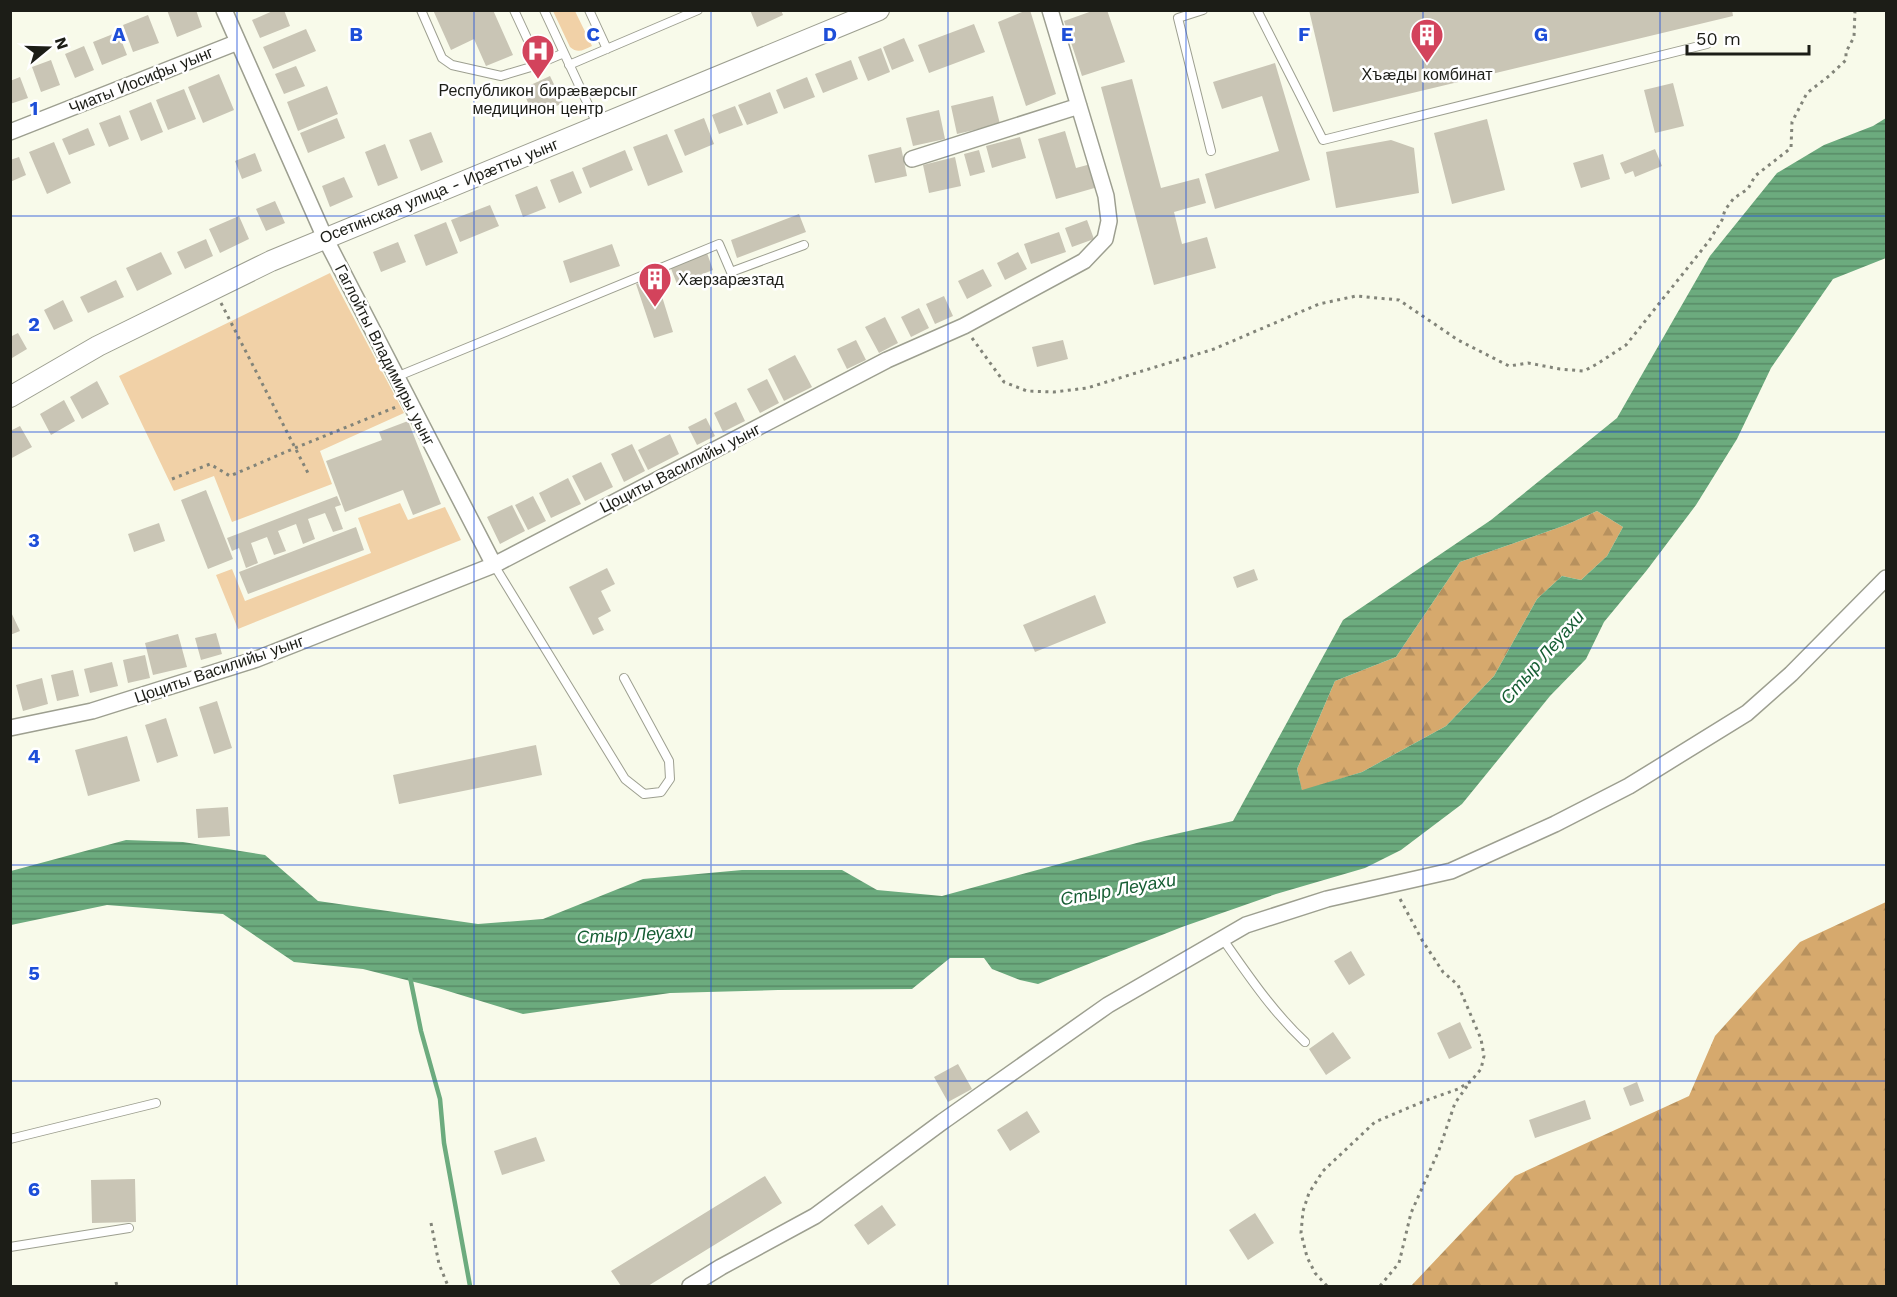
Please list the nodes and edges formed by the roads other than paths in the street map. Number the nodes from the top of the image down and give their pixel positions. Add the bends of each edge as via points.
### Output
1 (224, 10) edge
2 (421, 10) edge
3 (514, 10) edge
4 (544, 10) edge
5 (589, 10) edge
6 (698, 10) edge
7 (879, 10) edge
8 (1050, 10) edge
9 (1203, 10) edge
10 (1257, 10) edge
11 (677, 15) edge
12 (238, 42) junction
13 (1707, 44) dead end
14 (607, 49) junction
15 (564, 53) junction
16 (539, 64) junction
17 (569, 65) junction
18 (1079, 106) junction
19 (598, 126) junction
20 (10, 132) edge
21 (1211, 151) dead end
22 (912, 159) dead end
23 (325, 238) junction
24 (804, 245) dead end
25 (396, 377) junction
26 (10, 397) edge
27 (494, 565) junction
28 (1887, 578) edge
29 (624, 678) dead end
30 (10, 728) edge
31 (1222, 938) junction
32 (1305, 1042) dead end
33 (156, 1102) dead end
34 (10, 1139) edge
35 (129, 1228) dead end
36 (10, 1247) edge
37 (690, 1287) edge

1 - 12 street, Гаглойты Владимиры уынг
2 - 16 lane via 442,58 452,65 501,76
3 - 16 lane
4 - 15 lane
5 - 14 lane
6 - 11 lane
7 - 19 street, Осетинская улица - Ирæтты уынг
8 - 18 street, Цоциты Василийы уынг
9 - 21 lane via 1178,18
10 - 13 lane via 1323,140
11 - 14 lane
12 - 20 street, Чиаты Иосифы уынг
12 - 23 street, Гаглойты Владимиры уынг
14 - 17 lane
15 - 16 lane
15 - 17 lane
17 - 19 lane
18 - 22 street
18 - 27 street, Цоциты Василийы уынг via 1106,196 1109,221 1105,239 1084,261
19 - 23 street, Осетинская улица - Ирæтты уынг
23 - 25 street, Гаглойты Владимиры уынг
23 - 26 street, Осетинская улица - Ирæтты уынг via 98,346
24 - 25 lane via 731,273 719,244
25 - 27 street, Гаглойты Владимиры уынг
27 - 29 lane via 625,779 644,794 661,792 670,779 669,761
27 - 30 street, Цоциты Василийы уынг via 257,660 92,711
28 - 31 street via 1747,713 1629,786 1451,871 1327,899 1245,925
31 - 32 lane via 1283,1022
31 - 37 street via 1108,1005 815,1216
33 - 34 lane
35 - 36 lane

